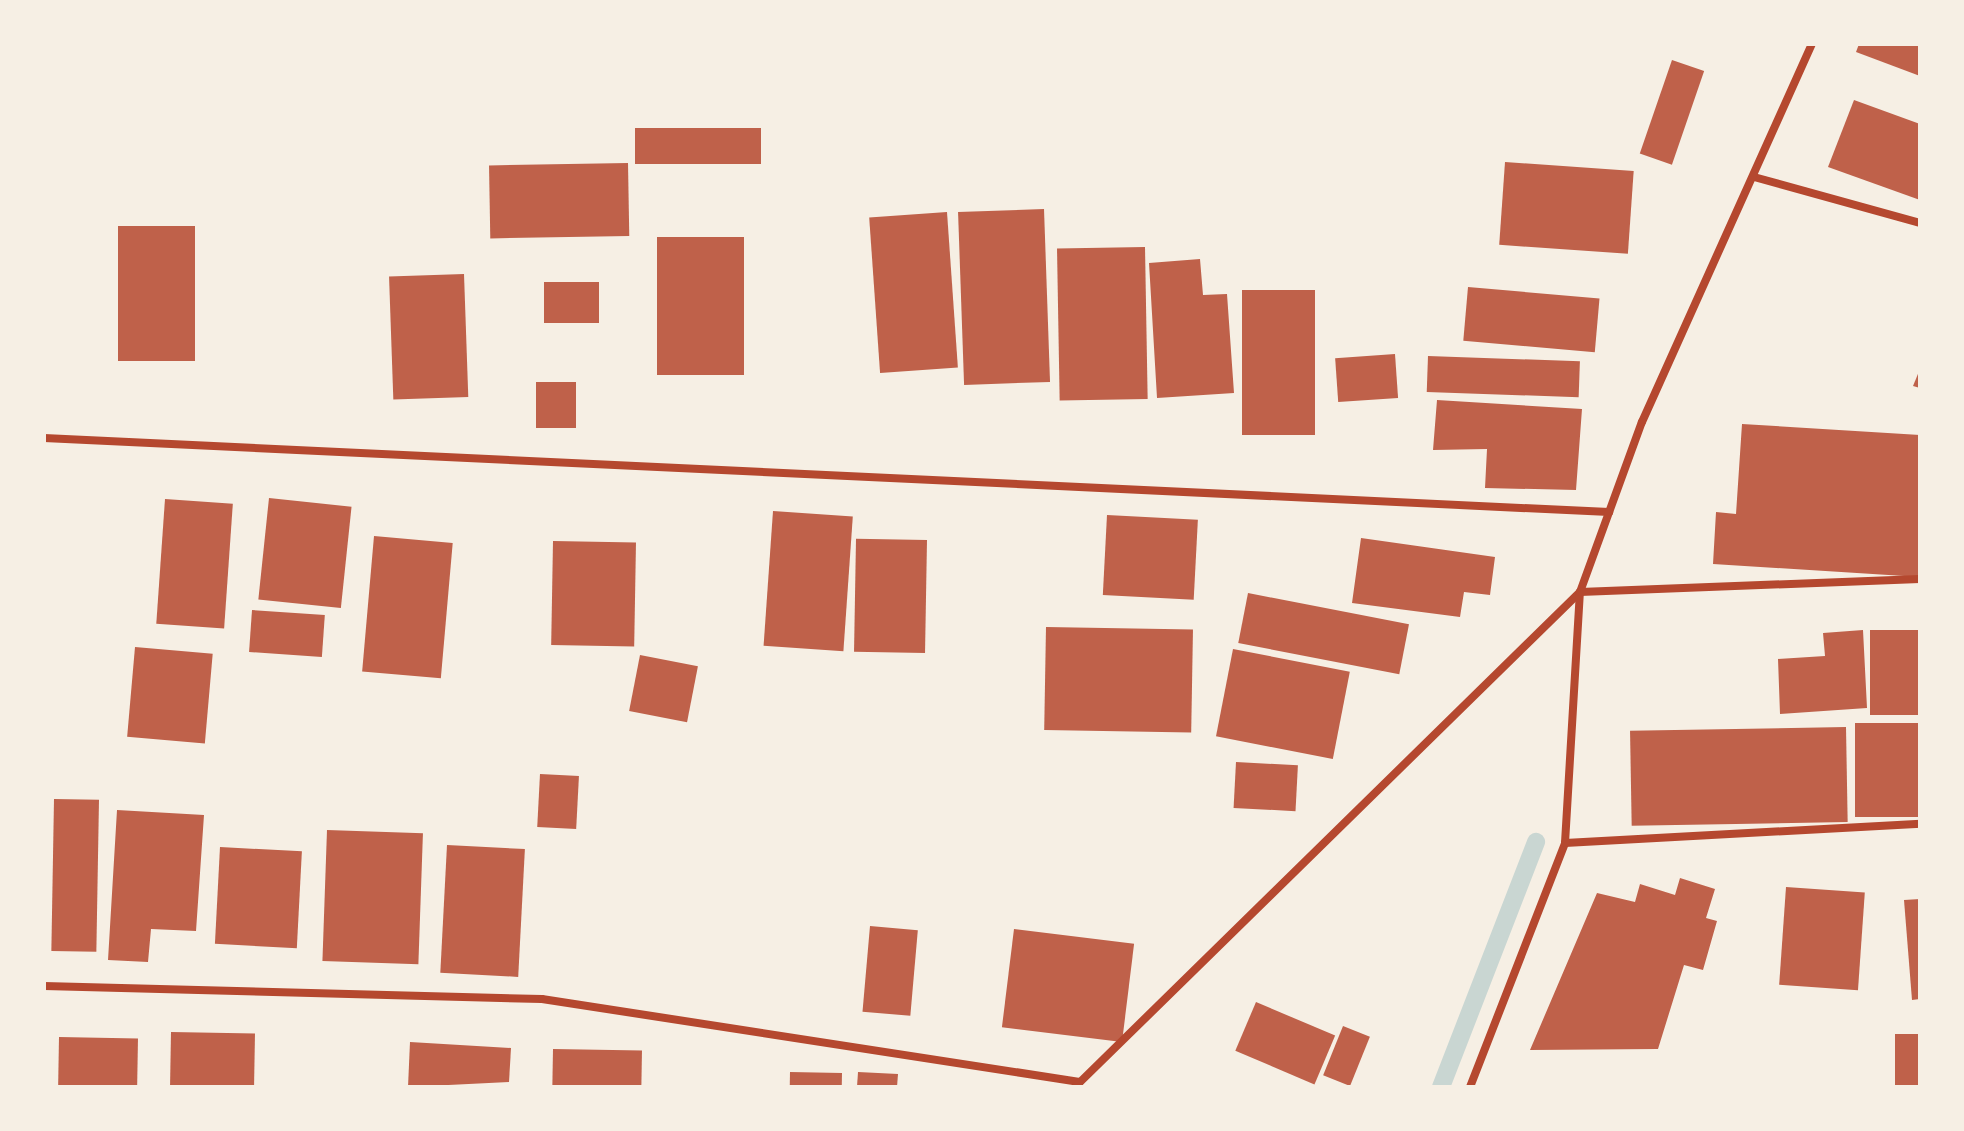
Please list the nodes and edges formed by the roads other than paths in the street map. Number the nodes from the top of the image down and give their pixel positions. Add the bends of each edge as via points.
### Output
1 (1812, 44) edge
2 (1754, 177) junction
3 (1920, 223) edge
4 (44, 438) edge
5 (1609, 512) junction
6 (1920, 579) edge
7 (1580, 592) junction
8 (1920, 824) edge
9 (1565, 843) junction
10 (44, 986) edge
11 (1077, 1084) edge
12 (1470, 1087) edge

1 - 2 street
2 - 3 street
2 - 5 street
4 - 5 street
5 - 7 street
6 - 7 street
7 - 9 street
7 - 11 street
8 - 9 street
9 - 12 street
10 - 11 street via 542,999

